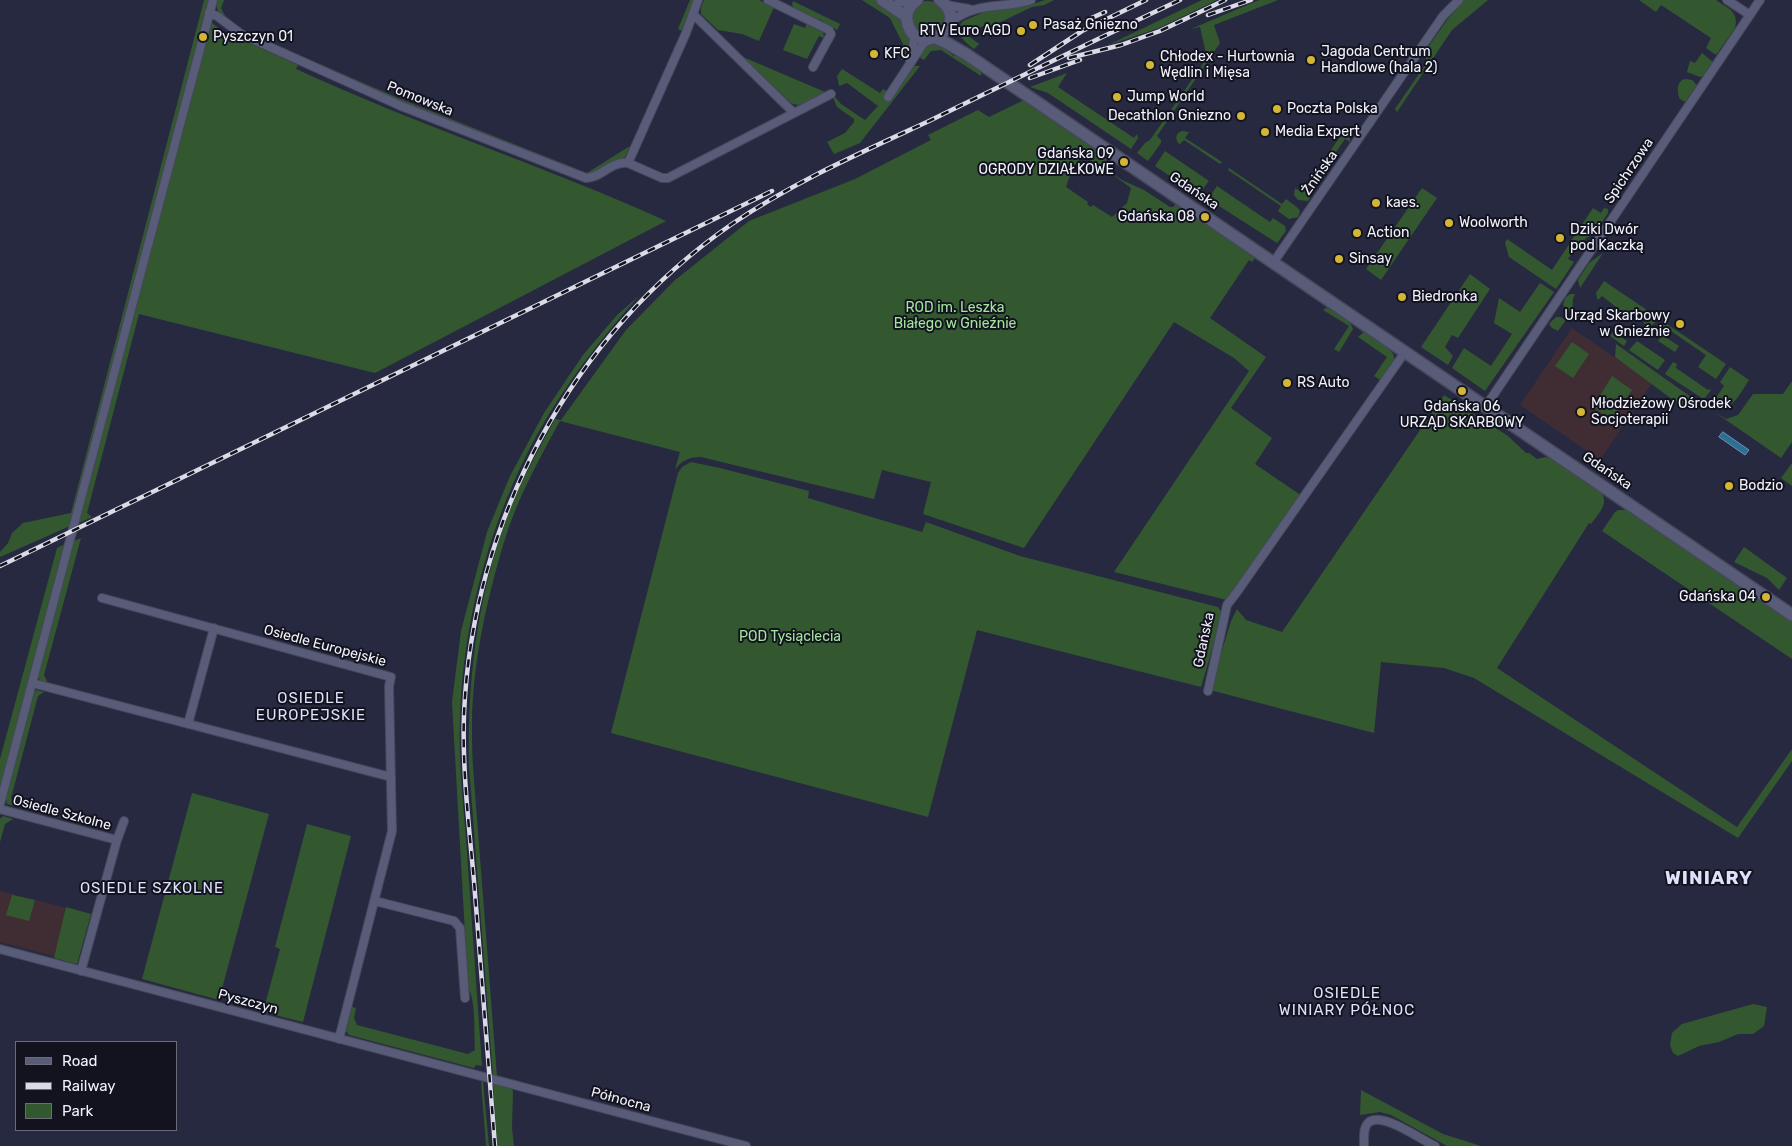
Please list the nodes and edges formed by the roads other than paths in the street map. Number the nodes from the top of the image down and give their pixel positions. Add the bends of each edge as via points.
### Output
1 (213, 0) edge
2 (698, 0) edge
3 (768, 0) edge
4 (882, 0) edge
5 (900, 0) edge
6 (1031, 0) edge
7 (1459, 0) edge
8 (1727, 0) edge
9 (1760, 0) edge
10 (915, 2) edge
11 (943, 2) edge
12 (969, 9) junction
13 (209, 13) junction
14 (693, 14) junction
15 (1750, 15) junction
16 (907, 17) junction
17 (949, 24) junction
18 (915, 34) junction
19 (932, 39) junction
20 (966, 54) junction
21 (910, 64) junction
22 (813, 67) dead end
23 (831, 94) dead end
24 (888, 97) dead end
25 (794, 113) junction
26 (628, 163) junction
27 (1273, 263) junction
28 (1405, 352) junction
29 (1486, 406) junction
30 (102, 598) dead end
31 (1792, 615) edge
32 (214, 628) junction
33 (32, 683) junction
34 (1208, 691) dead end
35 (188, 724) junction
36 (391, 777) junction
37 (0, 804) edge
38 (0, 809) edge
39 (124, 821) dead end
40 (117, 840) junction
41 (375, 901) junction
42 (0, 950) edge
43 (81, 971) junction
44 (465, 998) dead end
45 (339, 1039) junction
46 (490, 1079) joint
47 (746, 1146) edge
48 (1364, 1146) edge
49 (1435, 1146) edge

1 - 13 street
2 - 14 street
3 - 22 street via 829,30 830,34
4 - 16 street
5 - 10 street
6 - 12 street
7 - 27 street, Żnińska via 1443,16
8 - 15 street
9 - 15 street, Spichrzowa
10 - 16 street
11 - 12 street
11 - 17 street, Gdańska via 950,13
12 - 17 street
13 - 26 street, Pomowska via 240,34 401,106 586,178 616,164
13 - 33 street
14 - 25 street
14 - 26 street
15 - 29 street, Spichrzowa
16 - 18 street
17 - 19 street via 946,31
17 - 20 street, Gdańska via 954,38
18 - 19 street, Gdańska
18 - 21 street
19 - 20 street, Gdańska via 945,42
19 - 21 street via 923,44
20 - 27 street, Gdańska
21 - 24 street
23 - 25 street
25 - 26 street via 665,179
27 - 28 street, Gdańska
28 - 29 street, Gdańska
28 - 34 street, Gdańska via 1227,604
29 - 31 street, Gdańska
30 - 32 street, Osiedle Europejskie
32 - 35 street
32 - 36 street, Osiedle Europejskie via 391,677
33 - 35 street
33 - 37 street
35 - 36 street
36 - 41 street, Osiedle Europejskie via 392,831
38 - 40 street, Osiedle Szkolne
39 - 40 street, Osiedle Szkolne
40 - 43 street, Osiedle Szkolne
41 - 44 street via 454,921 460,928
41 - 45 street, Osiedle Europejskie
42 - 43 street, Pyszczyn
43 - 45 street, Pyszczyn
45 - 46 street, Pyszczyn
46 - 47 street, Północna
48 - 49 street via 1365,1128 1375,1120 1388,1121

